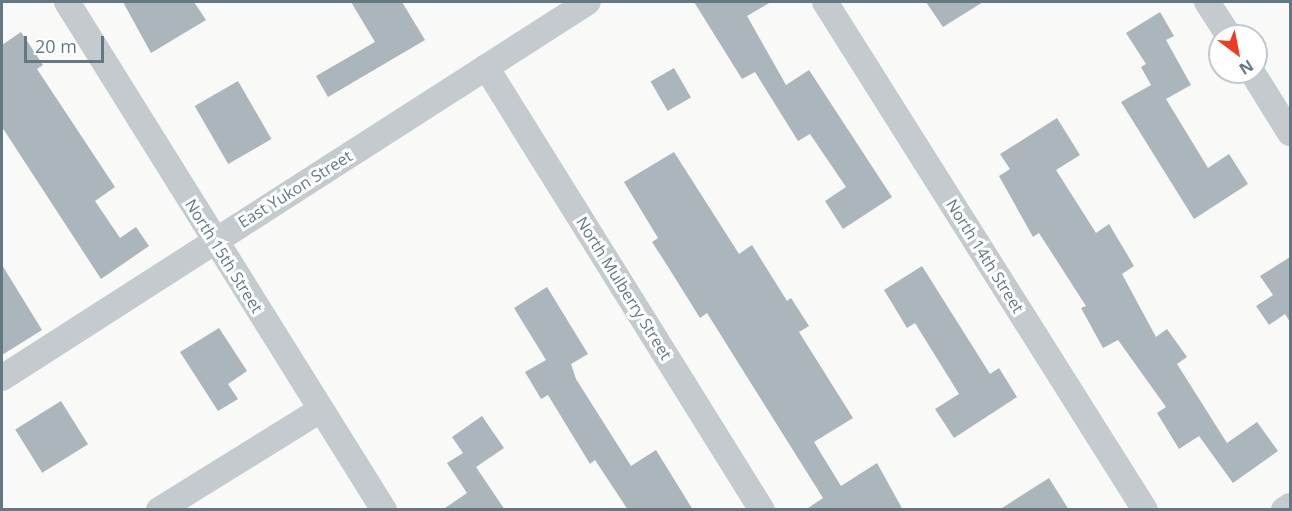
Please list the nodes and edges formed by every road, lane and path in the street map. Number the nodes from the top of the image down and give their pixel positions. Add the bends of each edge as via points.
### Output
1 (67, 2) edge
2 (588, 2) edge
3 (825, 2) edge
4 (1207, 2) edge
5 (1221, 24) edge
6 (486, 68) junction
7 (1259, 84) edge
8 (1290, 133) edge
9 (214, 240) junction
10 (2, 378) edge
11 (320, 410) junction
12 (1290, 506) edge
13 (159, 510) edge
14 (384, 510) edge
15 (762, 510) edge
16 (1144, 510) edge
17 (1284, 510) edge

1 - 9 street, North 15th Street
2 - 6 street, East Yukon Street
3 - 16 street, North 14th Street
4 - 5 street
6 - 9 street, East Yukon Street
6 - 15 street, North Mulberry Street
7 - 8 street
9 - 10 street, East Yukon Street
9 - 11 street, North 15th Street
11 - 13 street
11 - 14 street, North 15th Street
12 - 17 street

